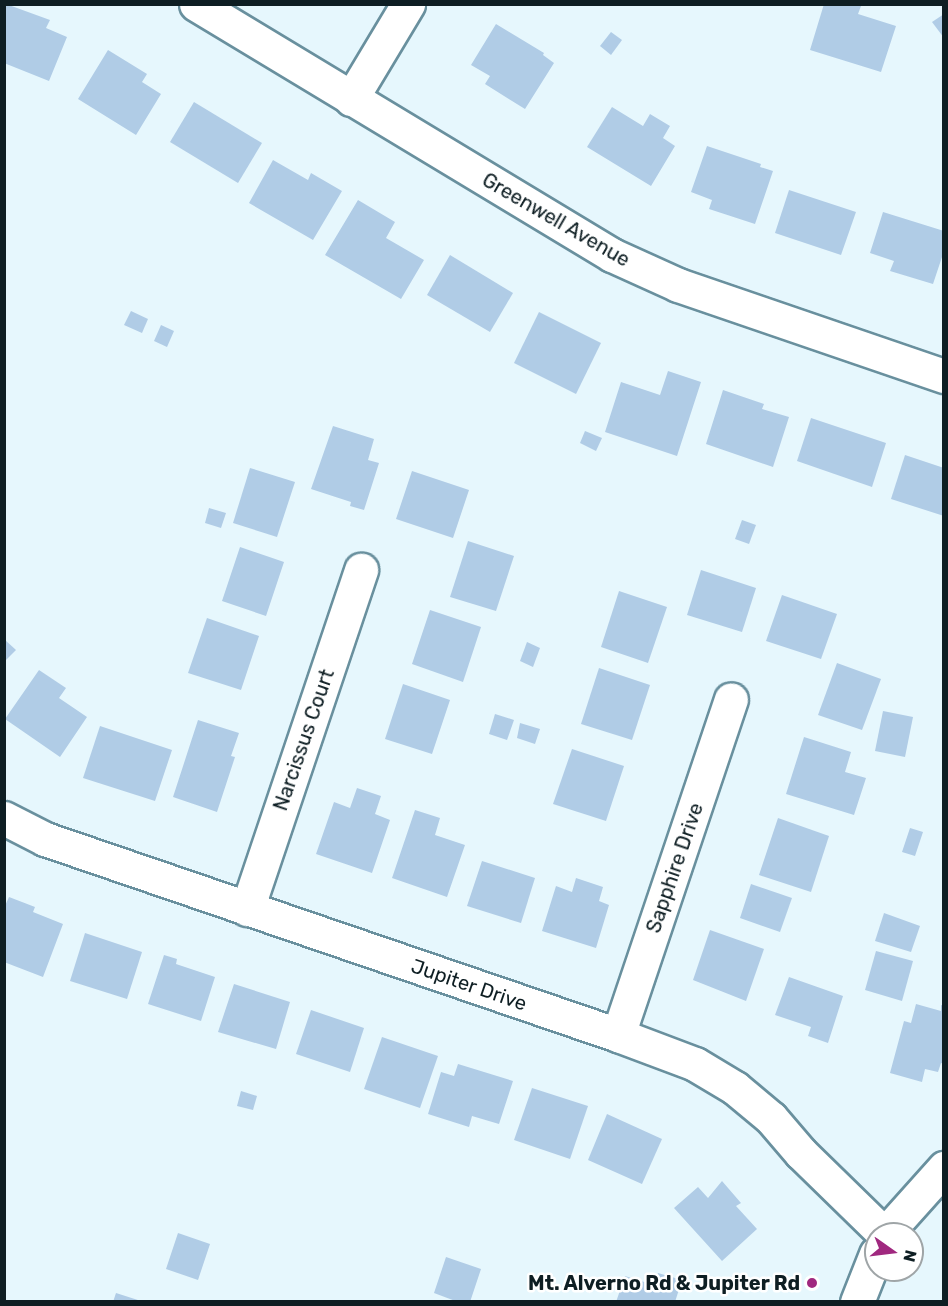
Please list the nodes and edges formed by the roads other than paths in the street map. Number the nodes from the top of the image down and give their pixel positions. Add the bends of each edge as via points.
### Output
1 (196, 4) edge
2 (408, 4) edge
3 (351, 99) junction
4 (944, 376) edge
5 (361, 570) dead end
6 (731, 700) dead end
7 (4, 818) edge
8 (247, 909) junction
9 (618, 1035) junction
10 (944, 1168) edge
11 (872, 1222) edge
12 (895, 1222) edge
13 (865, 1282) edge
14 (857, 1302) edge

1 - 3 street, Greenwell Avenue
2 - 3 street
3 - 4 street, Greenwell Avenue via 612,255 678,285
5 - 8 street, Narcissus Court
6 - 9 street, Sapphire Drive
7 - 8 street, Jupiter Drive via 45,839
8 - 9 street, Jupiter Drive
9 - 11 street, Jupiter Drive via 695,1064 735,1088 771,1118
10 - 12 street
13 - 14 street

